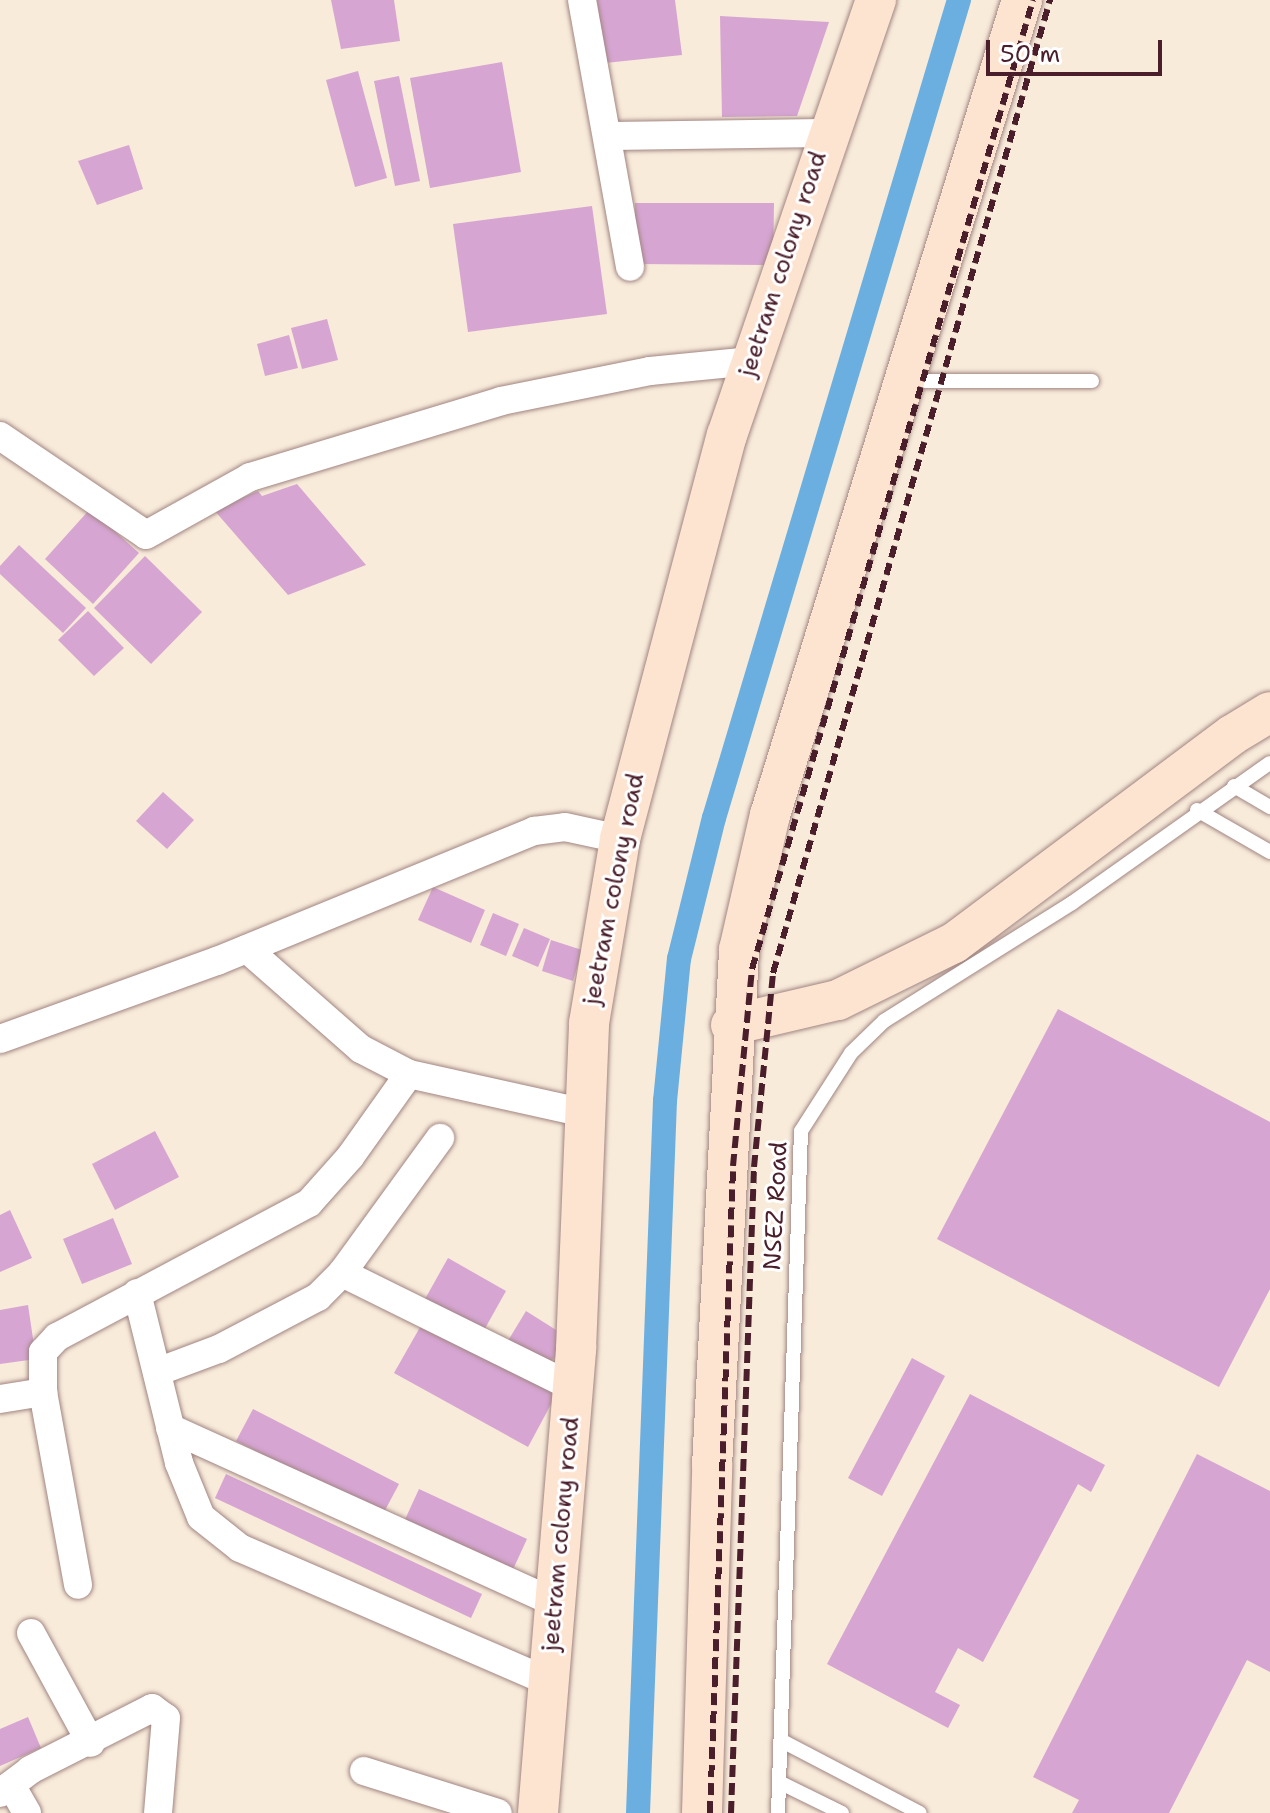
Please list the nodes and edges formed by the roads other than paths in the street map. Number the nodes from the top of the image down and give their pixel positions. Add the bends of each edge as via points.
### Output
1 (582, 0) edge
2 (876, 0) edge
3 (1022, 0) edge
4 (826, 133) junction
5 (608, 136) junction
6 (630, 267) dead end
7 (752, 361) junction
8 (902, 381) junction
9 (1092, 381) dead end
10 (0, 436) edge
11 (1270, 712) edge
12 (1270, 763) edge
13 (1234, 786) junction
14 (1270, 807) edge
15 (1197, 810) junction
16 (620, 839) junction
17 (1270, 852) edge
18 (247, 949) junction
19 (731, 1025) junction
20 (0, 1039) edge
21 (409, 1074) junction
22 (585, 1113) junction
23 (440, 1138) dead end
24 (342, 1273) junction
25 (137, 1293) junction
26 (157, 1372) junction
27 (573, 1387) junction
28 (43, 1392) junction
29 (0, 1398) edge
30 (170, 1428) junction
31 (78, 1585) dead end
32 (555, 1603) junction
33 (31, 1633) dead end
34 (549, 1682) junction
35 (784, 1742) junction
36 (91, 1743) junction
37 (364, 1771) dead end
38 (781, 1783) junction
39 (5, 1789) edge
40 (27, 1813) edge
41 (158, 1813) edge
42 (498, 1813) edge
43 (538, 1813) edge
44 (702, 1813) edge
45 (778, 1813) edge
46 (842, 1813) edge
47 (920, 1813) edge

1 - 5 street
2 - 4 street, jeetram colony road
3 - 8 street
4 - 5 street
4 - 7 street, jeetram colony road
5 - 6 street
7 - 10 street via 650,371 501,401 250,477 146,535
7 - 16 street, jeetram colony road via 698,539
8 - 9 lane
8 - 19 street via 770,815 739,950
11 - 19 street via 954,943 838,1000
12 - 13 lane, NSEZ Road
13 - 14 lane
13 - 15 lane, NSEZ Road
15 - 17 lane
15 - 35 lane, NSEZ Road via 1072,903 884,1021 851,1053 801,1131
16 - 18 street via 565,827 534,831
16 - 22 street, jeetram colony road via 589,1023
18 - 20 street
18 - 21 street via 350,1041
19 - 44 street
21 - 22 street
21 - 25 street via 350,1157 309,1203
22 - 27 street, jeetram colony road
23 - 24 street
24 - 26 street via 318,1297 219,1349
24 - 27 street
25 - 26 street
25 - 28 street via 57,1337 43,1352
26 - 30 street
27 - 32 street, jeetram colony road
28 - 29 street
28 - 31 street
30 - 32 street
30 - 34 street via 201,1517 240,1548
32 - 34 street, jeetram colony road
33 - 36 street
34 - 43 street, jeetram colony road
35 - 38 lane, NSEZ Road
35 - 47 lane
36 - 39 street via 30,1770
36 - 41 street via 152,1708 162,1710 166,1718
37 - 42 street
38 - 45 lane, NSEZ Road
38 - 46 lane
39 - 40 street

